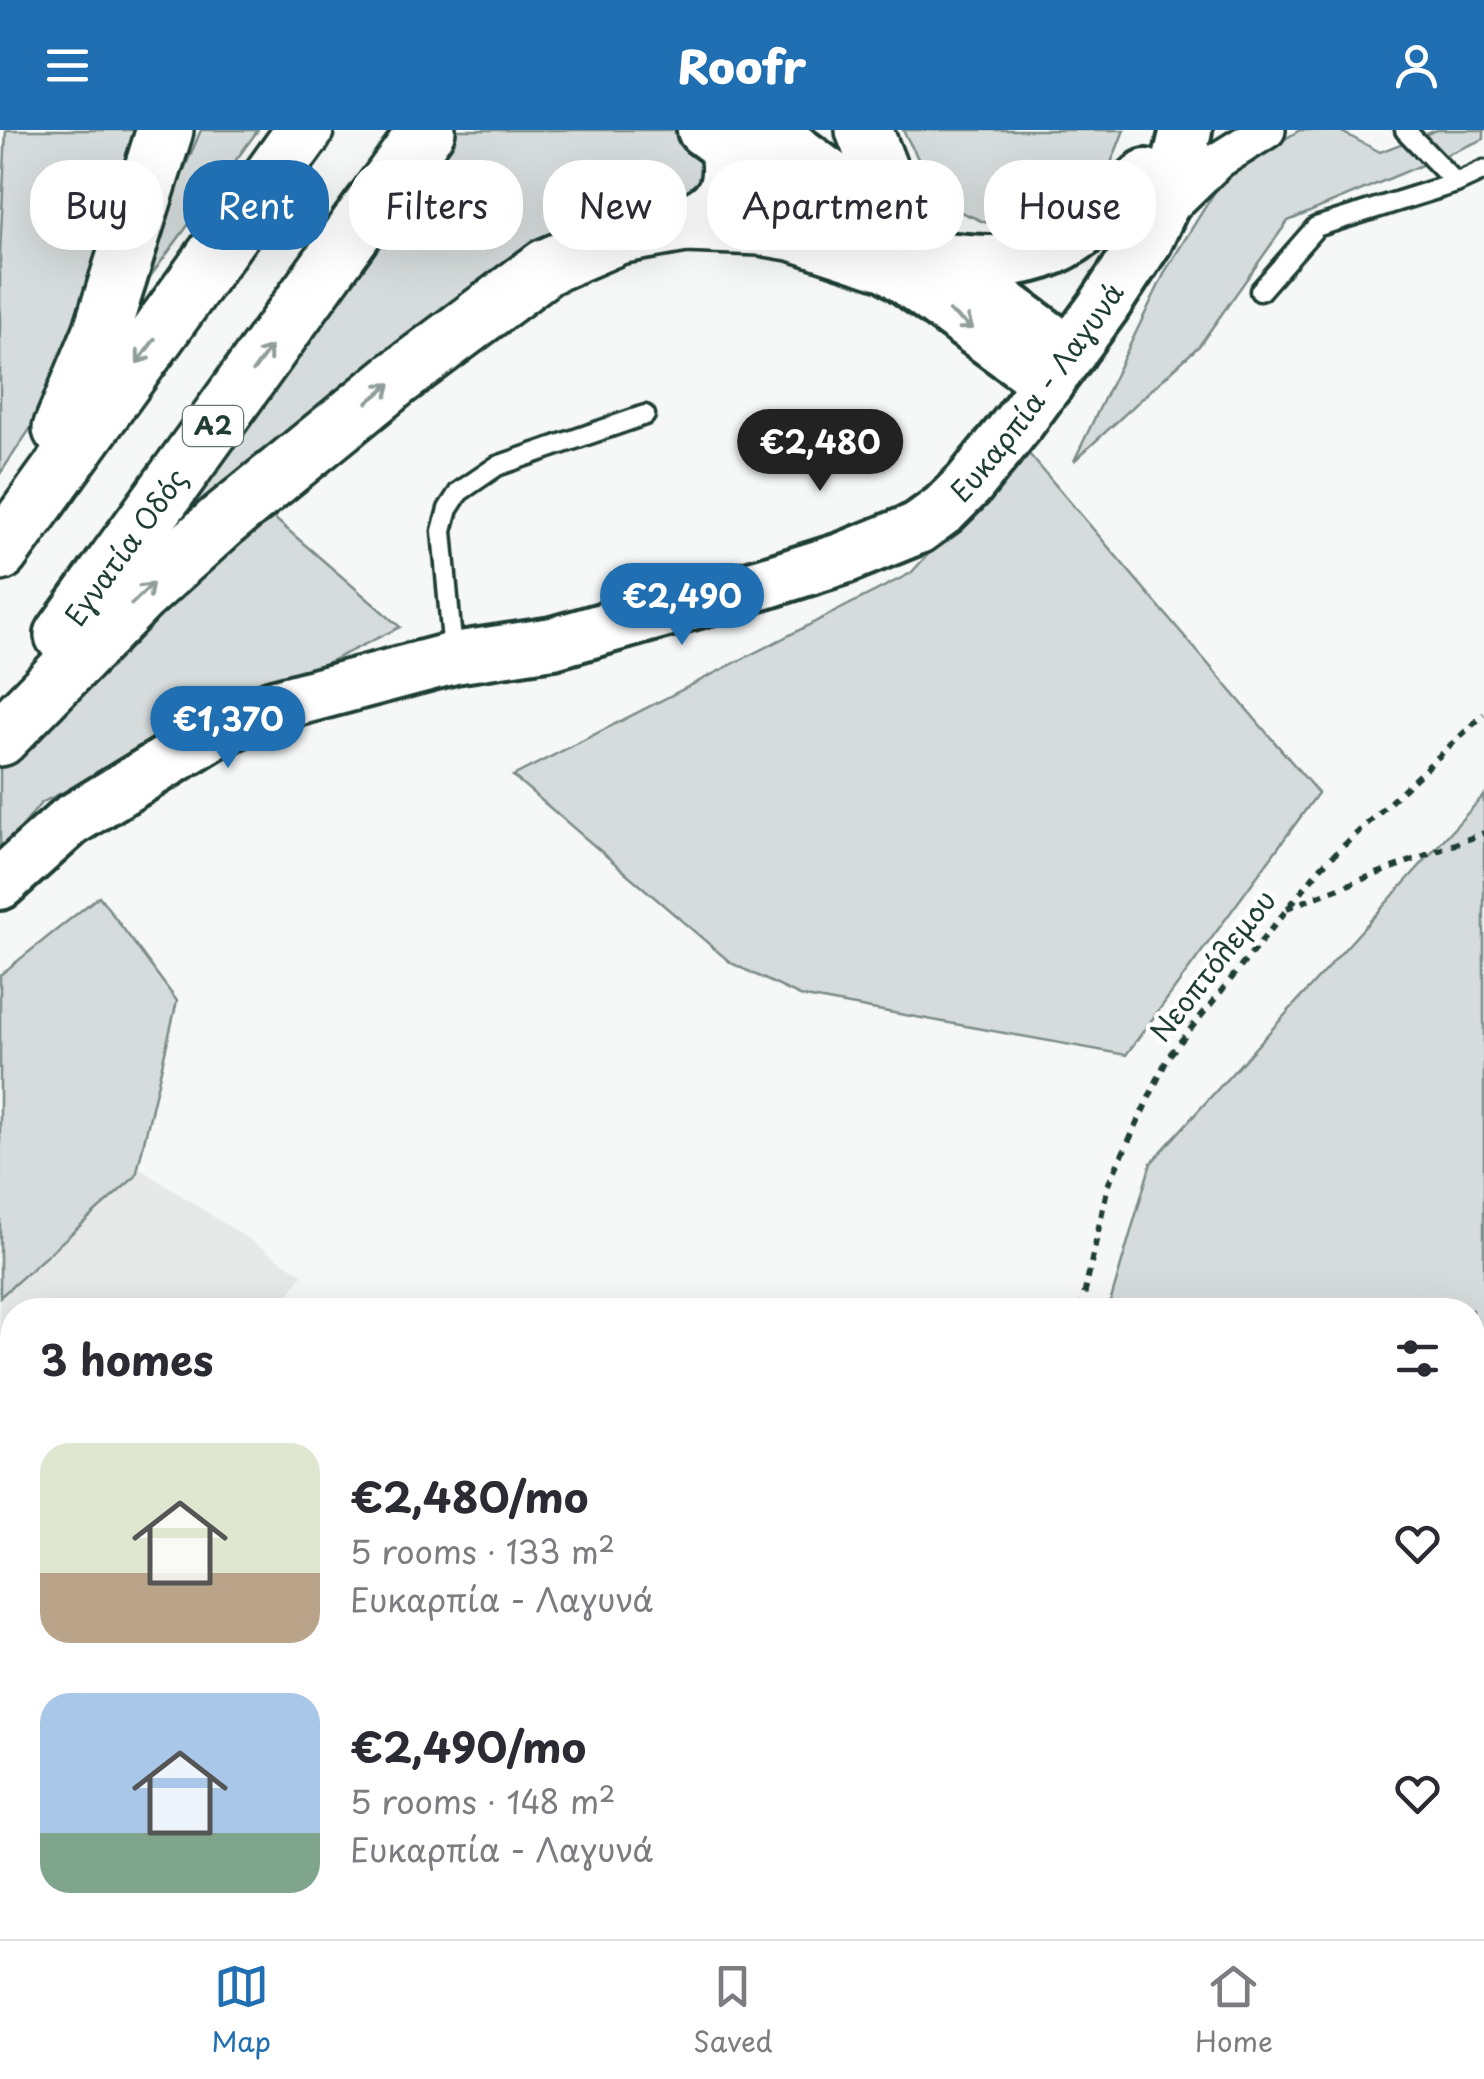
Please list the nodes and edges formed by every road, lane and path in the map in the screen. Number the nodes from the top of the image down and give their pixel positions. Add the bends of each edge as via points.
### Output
1 (165, 130) edge
2 (305, 130) edge
3 (427, 130) edge
4 (864, 130) edge
5 (1186, 130) edge
6 (1267, 130) edge
7 (1405, 130) edge
8 (731, 134) edge
9 (1484, 170) edge
10 (1456, 182) junction
11 (1156, 184) edge
12 (1156, 187) edge
13 (687, 223) edge
14 (687, 224) edge
15 (585, 250) edge
16 (1051, 250) edge
17 (1124, 250) edge
18 (913, 253) junction
19 (1260, 291) dead end
20 (1047, 360) junction
21 (645, 415) dead end
22 (6, 545) edge
23 (454, 658) junction
24 (1484, 714) edge
25 (0, 722) edge
26 (0, 738) edge
27 (1484, 833) edge
28 (0, 884) edge
29 (1286, 908) junction
30 (1084, 1298) edge

1 - 22 highway via 79,392
2 -> 22 highway
25 -> 3 highway, Εγνατία Οδός / Α2
4 - 18 highway
5 - 12 street, Ευκαρπία - Λαγυνά via 1173,184
6 - 11 street via 1219,160
7 - 10 lane
8 - 13 highway via 726,193 716,208
8 - 18 street
9 - 10 lane
10 - 19 lane via 1316,227
14 - 18 highway via 760,227
26 -> 15 highway via 222,522 490,307 546,267
16 - 18 street via 1011,262
17 - 20 street, Ευκαρπία - Λαγυνά via 1103,307
18 - 20 street
20 - 23 street, Ευκαρπία - Λαγυνά via 970,484 918,528 765,583 554,643
21 - 23 lane via 497,466 460,492 442,532
23 - 28 street, Ευκαρπία - Λαγυνά via 273,706 212,734 70,821
24 - 29 path, Νεοπτόλεμου
27 - 29 path
29 - 30 path, Νεοπτόλεμου via 1168,1057 1108,1185

